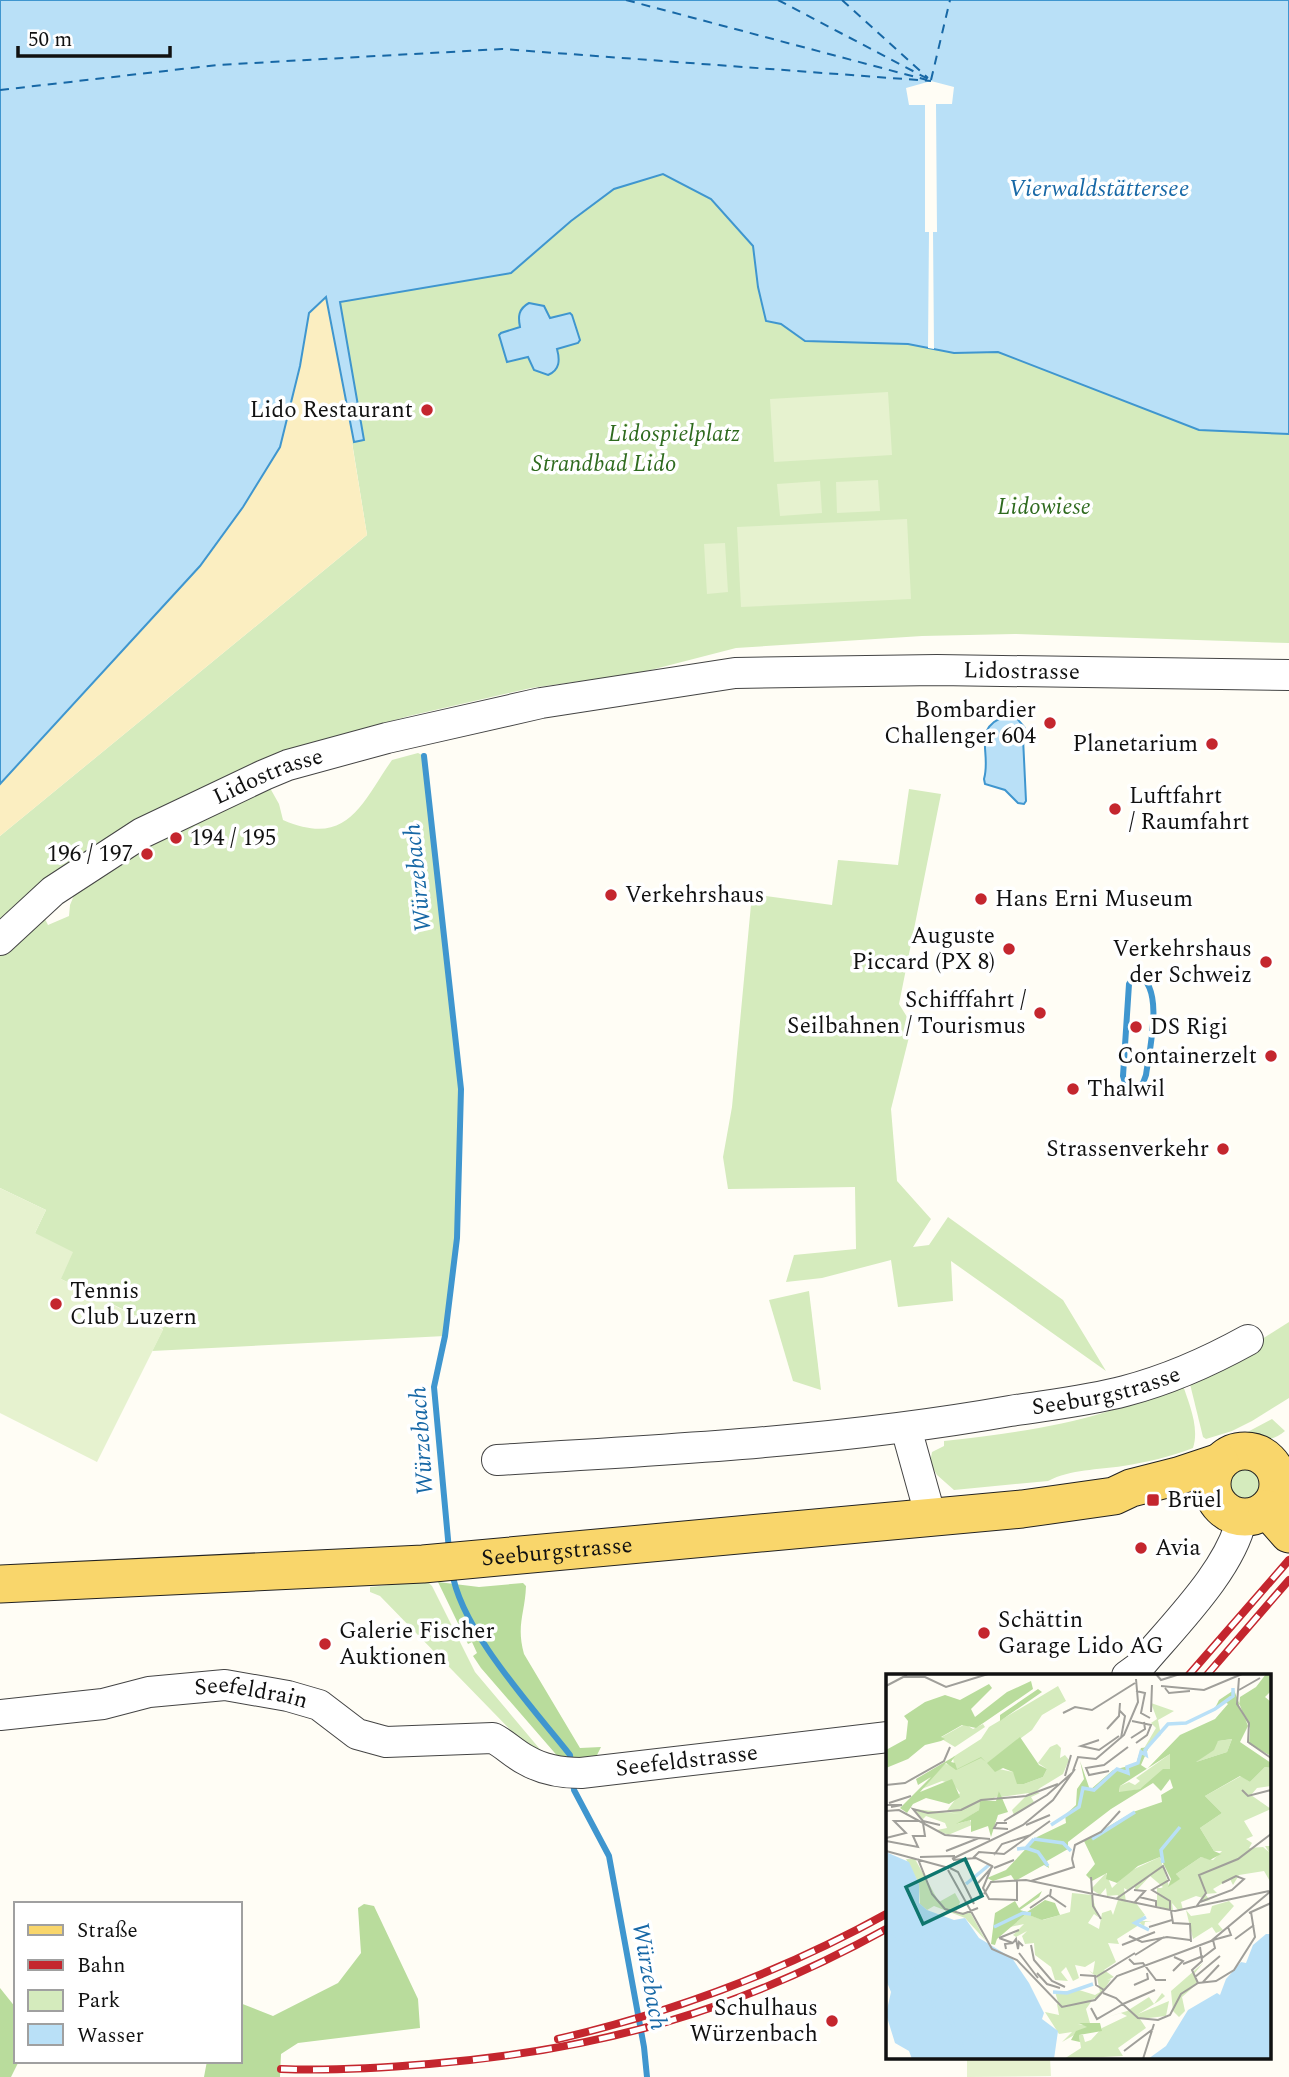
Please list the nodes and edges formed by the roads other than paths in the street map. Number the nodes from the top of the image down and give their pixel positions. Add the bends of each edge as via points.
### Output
1 (1289, 675) edge
2 (0, 940) edge
3 (1248, 1340) dead end
4 (906, 1427) junction
5 (1289, 1438) edge
6 (1256, 1452) junction
7 (497, 1460) dead end
8 (1220, 1462) junction
9 (1114, 1496) junction
10 (1264, 1505) edge
11 (931, 1518) junction
12 (0, 1584) edge
13 (1130, 1674) edge
14 (0, 1715) edge
15 (886, 1737) edge
16 (493, 1738) joint

1 - 2 street, Lidostrasse via 937,670 735,673 572,696 387,738 276,770 142,834 52,891
3 - 4 street, Seeburgstrasse via 1182,1372 1125,1391
4 - 7 street, Seeburgstrasse via 700,1448
4 - 11 street
5 - 6 main road
6 - 8 main road via 1236,1452
6 - 10 main road via 1270,1461 1279,1480
8 - 9 main road, Seeburgstrasse
8 - 10 main road via 1212,1479 1213,1491
9 - 10 main road, Seeburgstrasse via 1132,1502 1192,1496
9 - 11 main road, Seeburgstrasse
10 - 13 street via 1220,1569
11 - 12 main road, Seeburgstrasse via 299,1572
14 - 16 street, Seefeldrain via 225,1685 319,1705 357,1734 386,1742
15 - 16 street, Seefeldstrasse via 573,1773 525,1760

